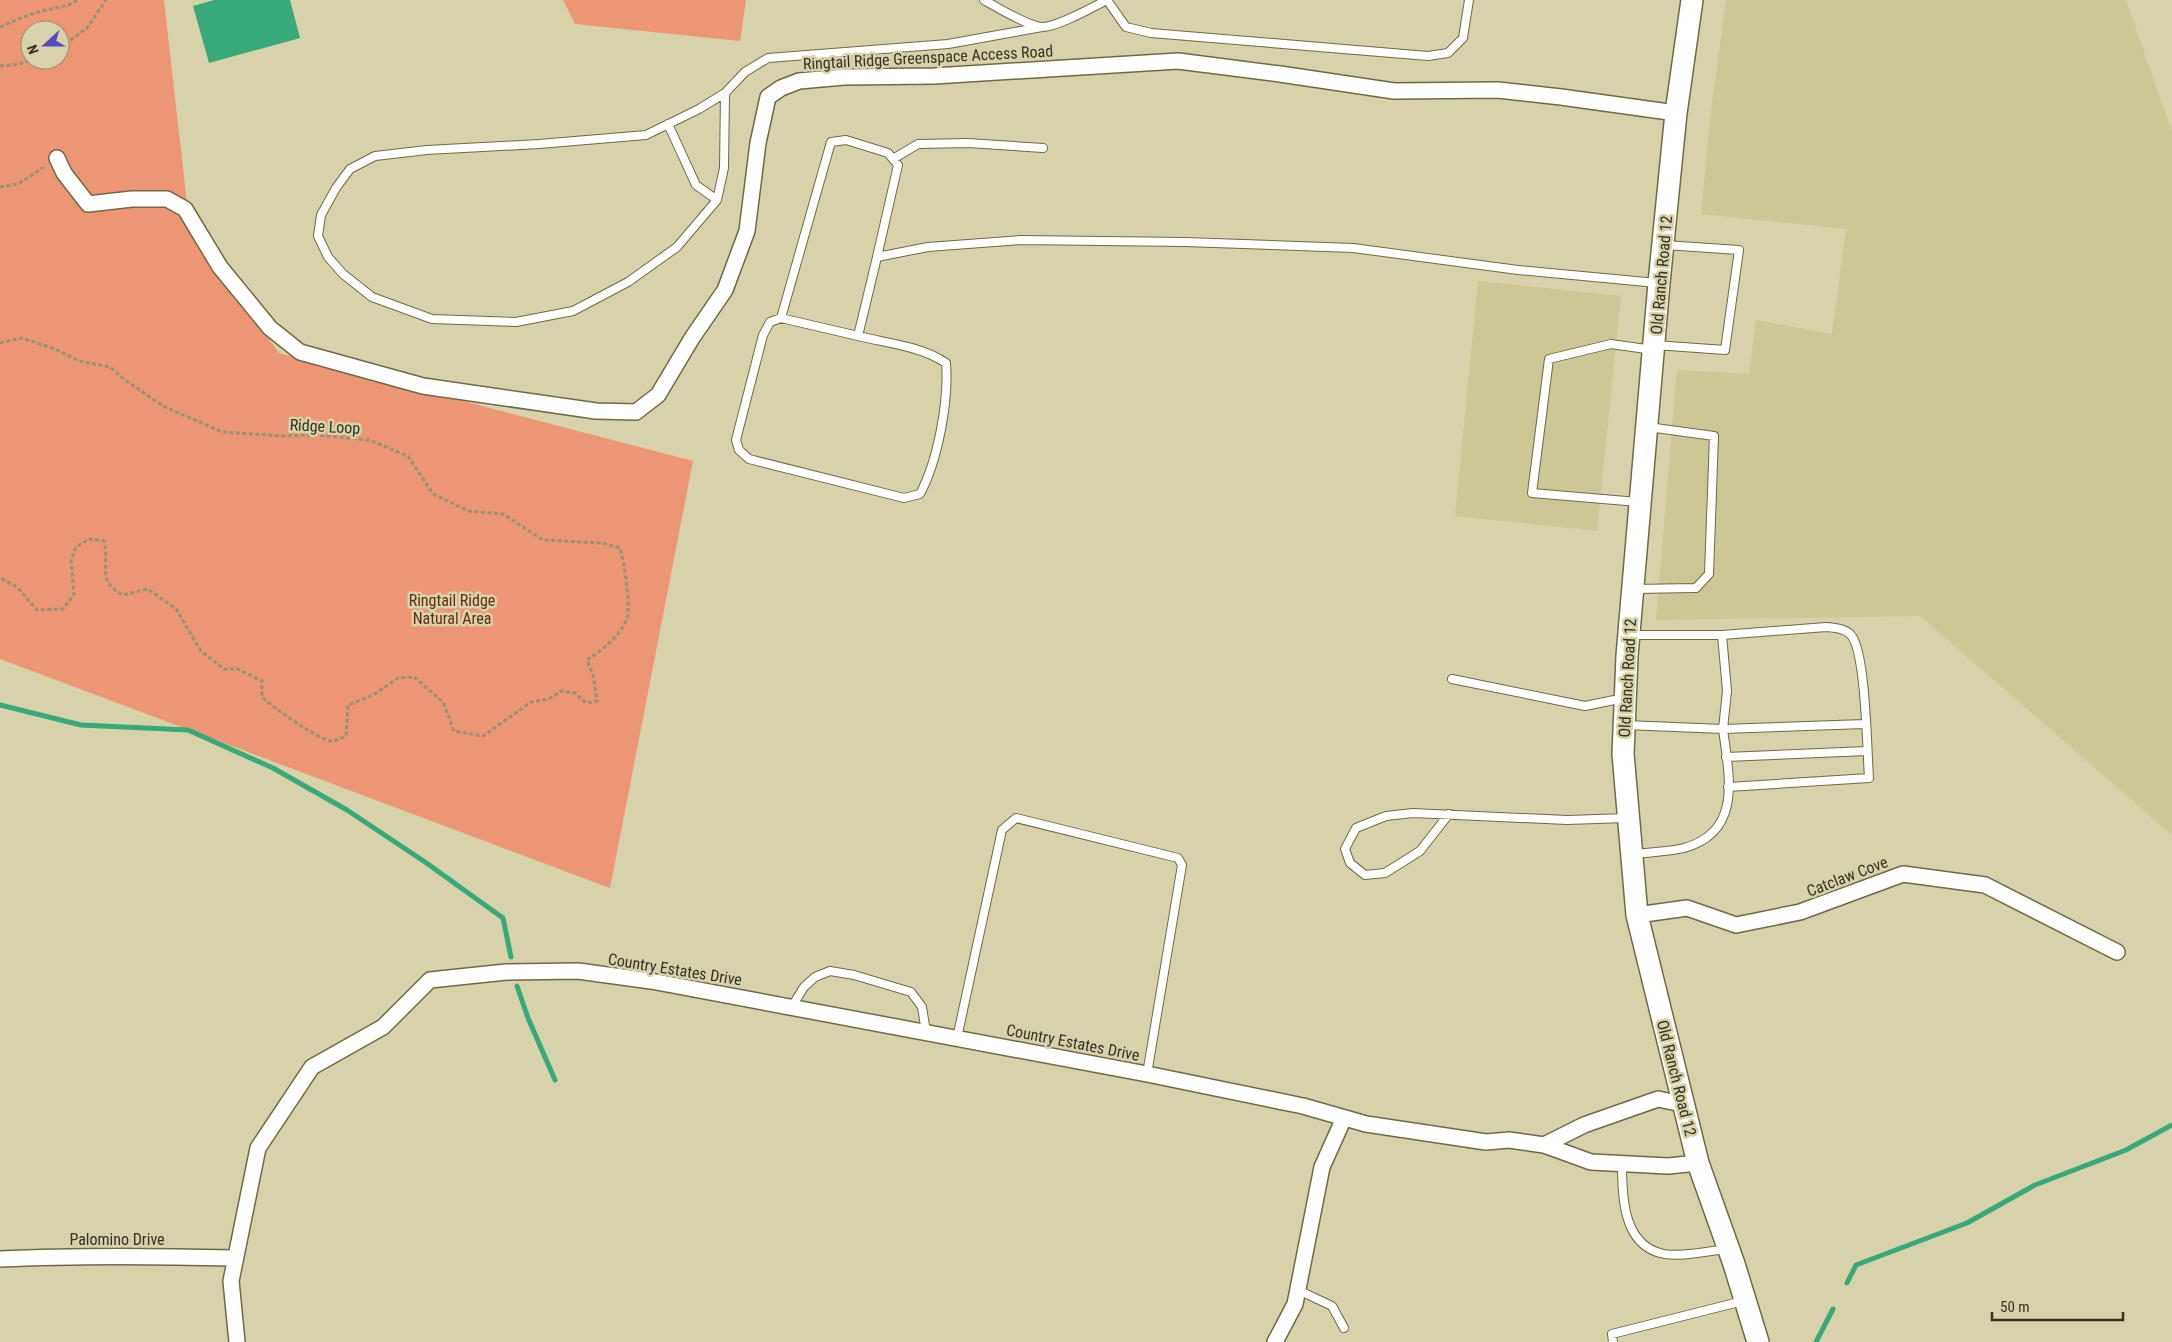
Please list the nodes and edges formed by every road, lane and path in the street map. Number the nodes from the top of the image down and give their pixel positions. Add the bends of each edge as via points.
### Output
1 (77, 0) edge
2 (106, 0) edge
3 (984, 0) edge
4 (1005, 0) edge
5 (1107, 0) edge
6 (1469, 0) edge
7 (1692, 0) edge
8 (1001, 9) junction
9 (0, 27) edge
10 (1042, 27) junction
11 (70, 41) edge
12 (20, 64) edge
13 (0, 66) edge
14 (725, 93) junction
15 (1676, 114) junction
16 (668, 124) junction
17 (1043, 148) dead end
18 (57, 158) joint
19 (893, 159) junction
20 (0, 187) edge
21 (716, 200) junction
22 (1663, 245) junction
23 (877, 257) junction
24 (1659, 283) junction
25 (781, 318) junction
26 (858, 336) junction
27 (0, 343) edge
28 (1655, 347) junction
29 (1646, 426) junction
30 (1640, 502) junction
31 (0, 576) edge
32 (1633, 589) junction
33 (1629, 635) junction
34 (1722, 635) junction
35 (1452, 679) dead end
36 (1626, 698) junction
37 (1865, 724) junction
38 (1625, 725) junction
39 (1723, 729) junction
40 (1867, 751) junction
41 (1726, 757) junction
42 (1728, 787) junction
43 (1449, 814) junction
44 (1629, 818) junction
45 (1632, 854) junction
46 (1637, 915) junction
47 (2117, 952) dead end
48 (791, 1008) junction
49 (926, 1032) junction
50 (957, 1038) junction
51 (1147, 1074) junction
52 (1682, 1104) junction
53 (1344, 1118) junction
54 (1544, 1145) junction
55 (1698, 1163) junction
56 (1622, 1164) junction
57 (1728, 1249) junction
58 (235, 1258) junction
59 (0, 1259) edge
60 (1298, 1290) junction
61 (1745, 1300) junction
62 (1344, 1328) dead end
63 (237, 1342) edge
64 (1275, 1342) edge
65 (1613, 1342) edge
66 (1758, 1342) edge

1 - 9 path via 69,6 16,19
2 - 11 path via 87,28
3 - 8 lane
4 - 8 lane
5 - 6 lane via 1126,27 1151,33 1428,56 1448,53 1463,38
5 - 10 lane via 1073,17
7 - 15 main road, Old Ranch Road 12
8 - 10 lane
10 - 14 lane via 948,44 768,58 745,72
12 - 13 path
14 - 16 lane
14 - 21 lane via 724,168
15 - 18 street, Ringtail Ridge Greenspace Access Road via 1498,90 1394,91 1178,62 799,81 768,97 758,143 747,231 726,290 658,395 636,412 596,411 424,386 300,352 270,328 220,266 185,209 167,199 88,204 64,173
15 - 22 main road, Old Ranch Road 12
16 - 21 lane via 696,185
16 - 21 lane via 646,135 375,156 350,169 336,188 322,216 318,236 328,257 343,274 372,297 432,319 516,322 572,311 628,282 676,247
17 - 19 lane via 968,143 918,144
18 - 20 path via 18,184
19 - 23 lane via 898,165
19 - 25 lane via 888,153 846,140 831,142
22 - 24 main road, Old Ranch Road 12
22 - 28 lane via 1739,250 1725,350
23 - 24 lane via 928,247 1021,240 1185,242 1353,248 1518,270
23 - 26 lane
24 - 28 main road, Old Ranch Road 12
25 - 26 lane
25 - 26 lane via 770,322 762,335 736,440 740,450 749,459 904,498 920,494 928,479 944,414 946,363 907,347
27 - 31 path, Ridge Loop via 22,338 55,349 79,362 110,367 163,406 222,432 369,440 408,456 433,494 469,511 503,514 543,540 602,543 620,548 625,564 627,617 603,650 587,660 593,674 597,701 586,703 575,694 561,691 548,699 531,702 483,736 454,731 443,702 414,677 398,678 373,695 348,705 346,736 333,742 320,739 275,709 262,697 262,681 238,669 224,669 201,651 176,609 148,589 123,595 111,588 106,577 104,541 89,539 76,546 71,560 74,594 63,610 37,610 17,587
28 - 29 main road, Old Ranch Road 12
28 - 30 lane via 1611,344 1548,359 1532,493
29 - 30 main road, Old Ranch Road 12
29 - 32 lane via 1714,436 1709,574 1696,588
30 - 32 main road, Old Ranch Road 12
32 - 33 main road, Old Ranch Road 12
33 - 34 lane
33 - 36 main road, Old Ranch Road 12
34 - 37 lane via 1826,627 1842,629 1851,635 1858,652
34 - 39 lane via 1727,691
35 - 36 lane via 1585,706
36 - 38 main road, Old Ranch Road 12
37 - 39 lane
37 - 40 lane
38 - 39 lane
38 - 44 main road, Old Ranch Road 12 via 1623,754
39 - 41 lane
40 - 41 lane
40 - 42 lane via 1869,778
41 - 42 lane
42 - 45 lane via 1726,813 1717,830 1700,842 1682,848
43 - 43 lane via 1386,816 1356,828 1345,849 1350,863 1365,875 1385,873 1420,851
43 - 44 lane via 1567,820
44 - 45 main road, Old Ranch Road 12
45 - 46 main road, Old Ranch Road 12
46 - 47 street, Catclaw Cove via 1687,908 1736,925 1800,912 1903,874 1985,885
46 - 52 main road, Old Ranch Road 12
48 - 49 street, Country Estates Drive
48 - 49 lane via 804,986 815,976 830,971 854,975 911,992 922,1007
48 - 58 street, Country Estates Drive via 715,991 578,971 506,972 430,980 383,1027 312,1067 258,1148
49 - 50 street, Country Estates Drive
50 - 51 street, Country Estates Drive
50 - 51 lane via 1002,830 1016,818 1178,858 1182,865
51 - 53 street, Country Estates Drive via 1303,1106
52 - 54 street via 1658,1099 1584,1125
52 - 55 main road, Old Ranch Road 12
53 - 54 street, Country Estates Drive via 1486,1142 1509,1140
53 - 60 street via 1322,1167
54 - 56 street, Country Estates Drive via 1591,1162
55 - 56 street, Country Estates Drive via 1668,1166
55 - 57 main road, Old Ranch Road 12
56 - 57 lane via 1626,1214 1633,1235 1646,1248 1662,1254
57 - 61 main road, Old Ranch Road 12
58 - 59 street, Palomino Drive via 45,1256
58 - 63 street, Country Estates Drive via 231,1281
60 - 62 lane via 1332,1306
60 - 64 street via 1295,1304
61 - 65 lane via 1612,1334
61 - 66 main road, Old Ranch Road 12

